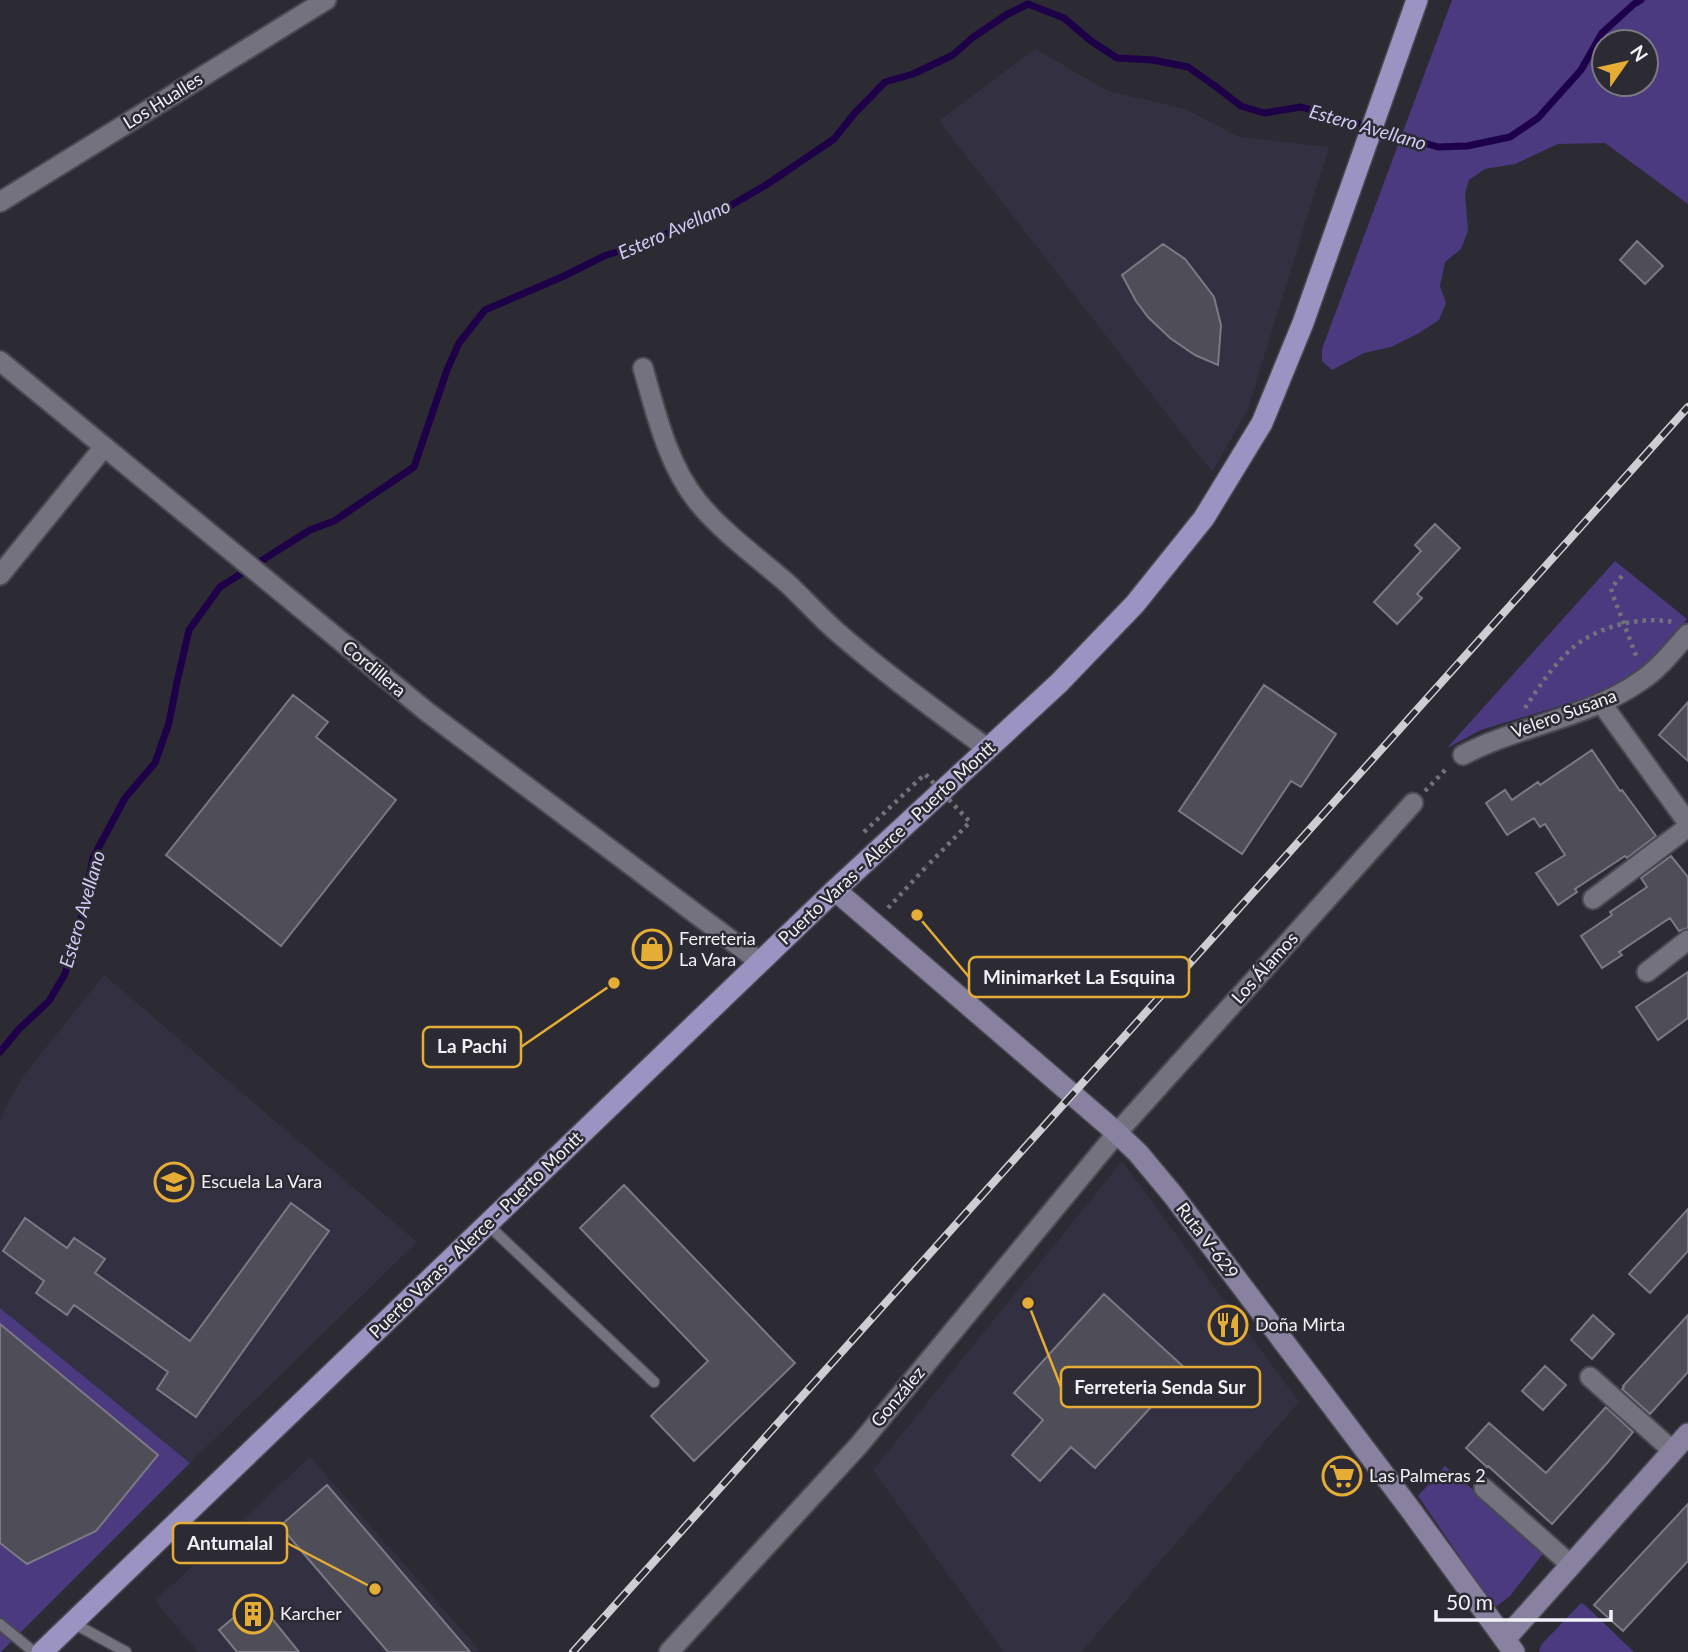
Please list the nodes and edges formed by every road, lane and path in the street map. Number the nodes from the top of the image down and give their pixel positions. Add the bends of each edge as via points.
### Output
1 (320, 1) edge
2 (1414, 2) edge
3 (0, 202) edge
4 (0, 361) edge
5 (643, 368) dead end
6 (104, 447) junction
7 (0, 575) edge
8 (1622, 576) dead end
9 (1624, 623) junction
10 (1684, 629) edge
11 (1645, 679) junction
12 (1602, 704) junction
13 (1518, 732) junction
14 (988, 749) junction
15 (1462, 755) joint
16 (1413, 803) joint
17 (1688, 825) edge
18 (864, 832) dead end
19 (835, 890) junction
20 (1592, 899) dead end
21 (873, 924) junction
22 (1688, 940) edge
23 (760, 962) junction
24 (1647, 972) dead end
25 (1117, 1133) junction
26 (487, 1224) junction
27 (1590, 1377) dead end
28 (654, 1382) dead end
29 (1688, 1434) edge
30 (1673, 1451) junction
31 (1484, 1488) dead end
32 (1571, 1565) junction
33 (73, 1623) junction
34 (0, 1624) edge
35 (1509, 1646) edge
36 (681, 1647) edge
37 (34, 1652) edge
38 (42, 1652) edge
39 (126, 1652) edge

1 - 3 street, Los Hualles
2 - 14 main road, Puerto Varas - Alerce - Puerto Montt via 1303,323 1262,423 1204,518 1135,604
4 - 6 street, Cordillera
5 - 14 street via 671,454 696,500 836,631
6 - 7 street
6 - 23 street, Cordillera via 426,711
8 - 9 path via 1611,588
9 - 10 path via 1655,620
9 - 11 path
9 - 13 path via 1571,649 1527,705
10 - 11 street, Velero Susana
11 - 12 street, Velero Susana
12 - 13 street, Velero Susana
12 - 17 street
13 - 15 street, Velero Susana
14 - 19 main road, Puerto Varas - Alerce - Puerto Montt
15 - 16 path
16 - 25 street, Los Álamos
17 - 20 street
18 - 21 path, bridge via 925,774 970,822
19 - 21 main road, Ruta V-629
19 - 23 main road, Puerto Varas - Alerce - Puerto Montt
21 - 25 main road, Ruta V-629
22 - 24 street
23 - 26 main road, Puerto Varas - Alerce - Puerto Montt
25 - 35 main road, Ruta V-629 via 1166,1187
25 - 36 street, González via 859,1445
26 - 28 lane
26 - 33 main road, Puerto Varas - Alerce - Puerto Montt
27 - 30 street
29 - 30 main road
30 - 32 main road
31 - 32 street
32 - 35 main road
33 - 38 main road, Puerto Varas - Alerce - Puerto Montt
33 - 39 lane
34 - 37 lane

